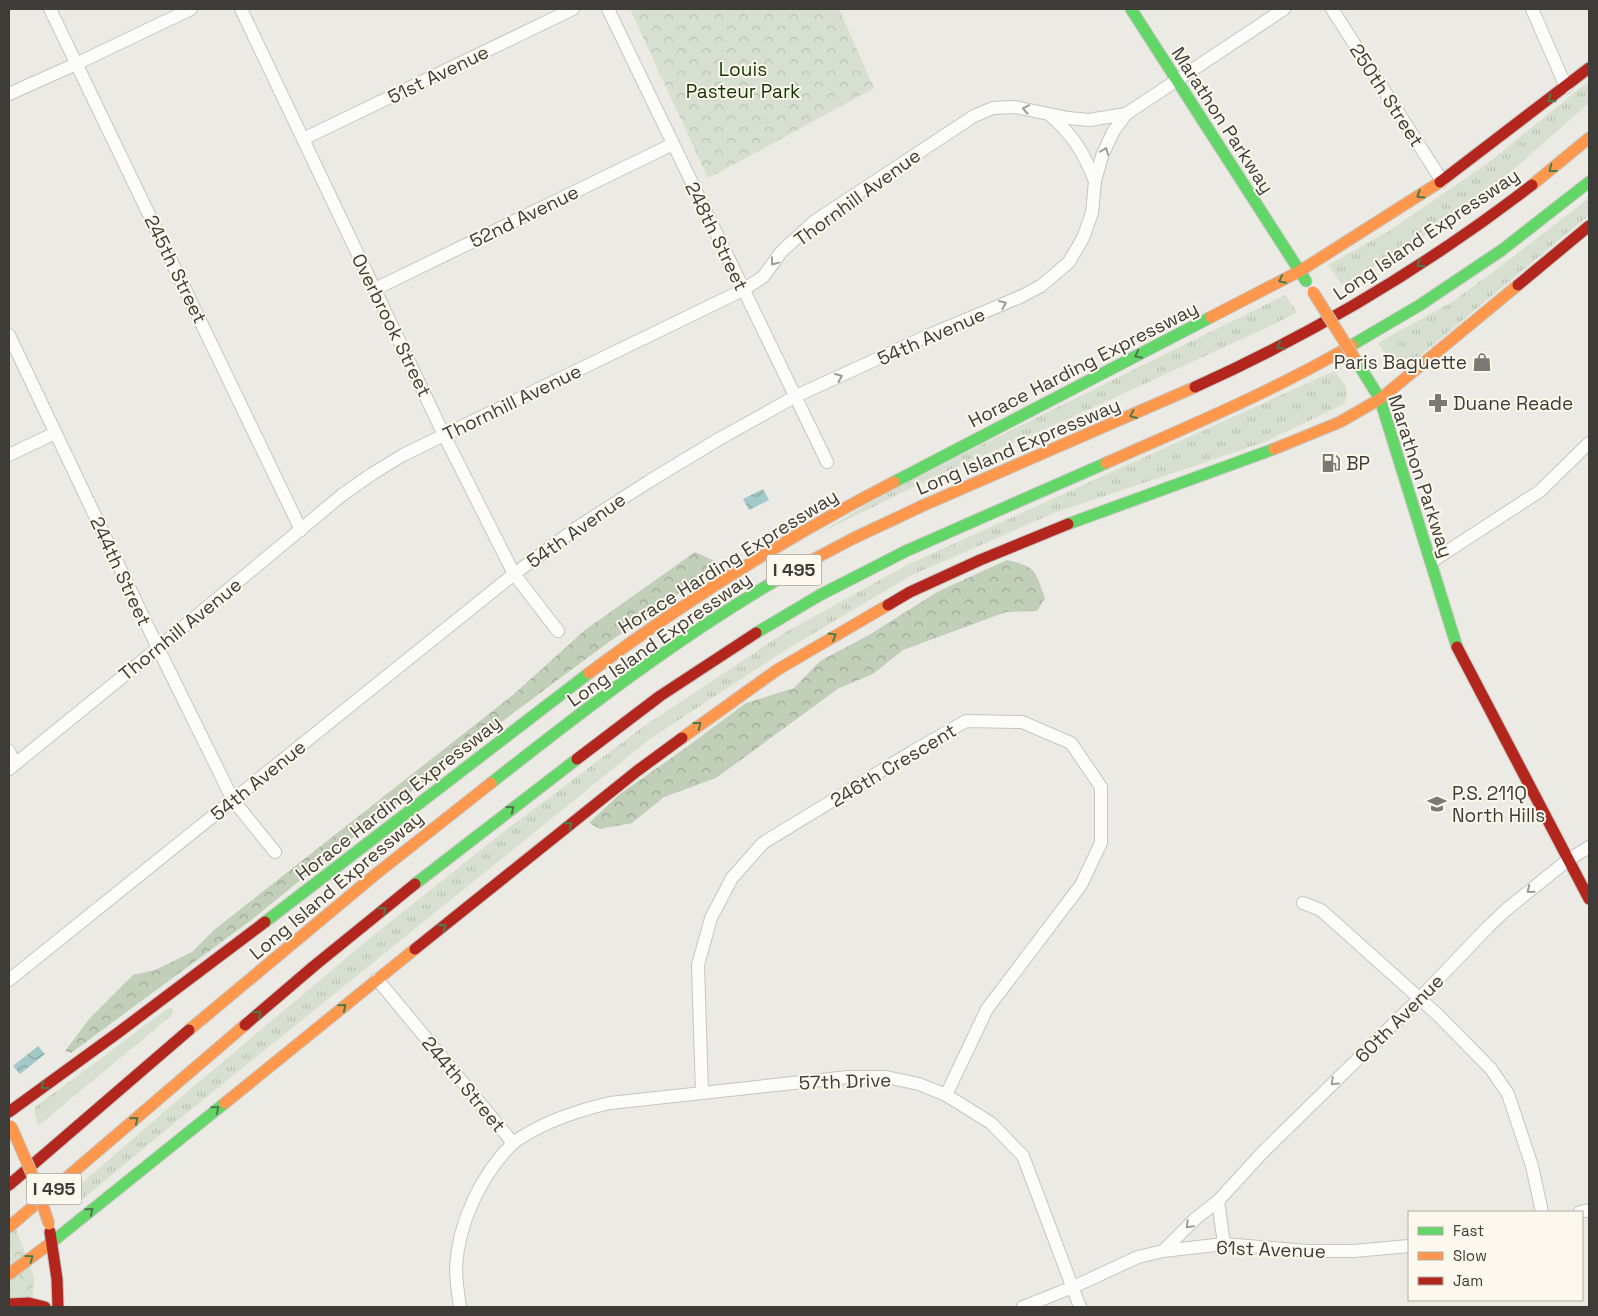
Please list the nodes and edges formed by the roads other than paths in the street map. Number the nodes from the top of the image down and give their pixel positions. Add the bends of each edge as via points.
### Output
1 (50, 9) edge
2 (191, 9) edge
3 (241, 9) edge
4 (573, 9) edge
5 (608, 9) edge
6 (1131, 9) edge
7 (1284, 9) edge
8 (1332, 9) edge
9 (1532, 9) edge
10 (76, 64) junction
11 (1589, 68) edge
12 (1177, 81) junction
13 (1566, 87) junction
14 (9, 94) edge
15 (1126, 114) junction
16 (1050, 115) junction
17 (1589, 138) edge
18 (303, 139) junction
19 (673, 144) junction
20 (1095, 181) junction
21 (1442, 181) junction
22 (1589, 182) edge
23 (1589, 226) edge
24 (1300, 271) junction
25 (375, 289) junction
26 (743, 290) junction
27 (9, 335) edge
28 (794, 398) junction
29 (1380, 399) junction
30 (55, 433) junction
31 (444, 435) junction
32 (1589, 443) edge
33 (9, 455) edge
34 (827, 462) dead end
35 (301, 530) junction
36 (1431, 562) junction
37 (514, 574) junction
38 (558, 632) dead end
39 (158, 648) junction
40 (9, 751) edge
41 (12, 766) edge
42 (233, 800) junction
43 (1589, 847) edge
44 (275, 852) dead end
45 (1568, 860) junction
46 (1589, 898) edge
47 (1303, 903) dead end
48 (378, 979) junction
49 (9, 980) edge
50 (1419, 999) junction
51 (702, 1093) junction
52 (946, 1095) junction
53 (9, 1112) edge
54 (10, 1124) edge
55 (77, 1126) junction
56 (513, 1143) junction
57 (98, 1152) junction
58 (9, 1175) edge
59 (9, 1185) edge
60 (1218, 1201) junction
61 (1542, 1211) edge
62 (9, 1227) edge
63 (9, 1234) edge
64 (52, 1242) junction
65 (1224, 1244) junction
66 (1408, 1246) edge
67 (1163, 1251) junction
68 (9, 1274) edge
69 (1073, 1287) junction
70 (9, 1304) edge
71 (45, 1307) edge
72 (58, 1307) edge
73 (460, 1307) edge
74 (1024, 1307) edge
75 (1080, 1307) edge

1 - 10 street, 245th Street
2 - 10 street
3 - 18 street, Overbrook Street
4 - 18 street, 51st Avenue
5 - 19 street, 248th Street
6 - 12 main road, Marathon Parkway
7 - 12 street, Thornhill Avenue
8 - 21 street, 250th Street
9 - 13 street
10 - 14 street
10 - 35 street, 245th Street
11 - 13 main road, Horace Harding Expressway
12 - 15 street, Thornhill Avenue
12 - 24 main road, Marathon Parkway
13 -> 21 main road, Horace Harding Expressway
15 - 16 street, Thornhill Avenue via 1090,120
20 -> 15 street, 54th Avenue via 1107,144
16 - 20 street, Thornhill Avenue via 1077,144
16 -> 26 street, Thornhill Avenue via 1027,108 1004,107 969,118 816,221 782,251 762,277
17 -> 55 main road, Long Island Expressway / I 495 via 1480,223 1315,328 1216,378 897,516 808,562 724,611 633,674 421,836
18 - 25 street, Overbrook Street
19 - 25 street, 52nd Avenue
19 - 26 street, 248th Street
28 -> 20 street, 54th Avenue via 1042,286 1069,262 1084,238 1092,213
21 -> 24 main road, Horace Harding Expressway
57 -> 22 main road, I 495 via 314,966 441,863 660,696 744,640 820,595 906,551 1221,412 1330,358 1420,305 1493,256
23 - 29 main road
24 - 29 main road, Marathon Parkway, bridge
24 -> 53 main road, Horace Harding Expressway via 849,505 698,596 554,699 288,906
25 - 31 street, Overbrook Street
26 - 28 street, 248th Street
26 - 31 street, Thornhill Avenue
27 - 30 street, 244th Street
28 - 34 street, 248th Street
28 - 37 street, 54th Avenue via 719,438 648,482 578,527
29 - 36 main road, Marathon Parkway
48 -> 29 main road via 637,771 777,670 840,632 910,592 980,560 1053,529 1326,429
30 - 33 street
30 - 39 street, 244th Street
31 - 35 street, Thornhill Avenue via 372,474
31 - 37 street, Overbrook Street
32 - 36 street via 1540,491
35 - 39 street, Thornhill Avenue
36 - 45 main road, Marathon Parkway via 1457,646
37 - 38 street, Overbrook Street
37 - 42 street, 54th Avenue
39 - 41 street, Thornhill Avenue
39 - 42 street, 244th Street
40 - 41 street
42 - 44 street, 244th Street
42 - 49 street, 54th Avenue
43 - 45 street, 60th Avenue
45 - 46 main road, Marathon Parkway
45 -> 50 street, 60th Avenue via 1507,909
47 - 50 street via 1321,910
48 - 56 street, 244th Street
64 -> 48 main road
50 -> 60 street, 60th Avenue via 1262,1153
50 - 61 street via 1491,1069 1508,1094 1532,1166
51 - 52 street, 57th Drive via 886,1077 920,1084
51 - 52 street, 246th Crescent via 698,965 711,918 732,878 763,843 966,721 1022,722 1071,743 1101,787 1101,844 1081,885 987,1010
51 - 56 street, 57th Drive via 584,1109 548,1122
52 - 69 street, 57th Drive via 991,1123 1022,1156
54 - 64 main road, bridge via 32,1174
55 - 58 main road
55 - 59 main road, Long Island Expressway / I 495
56 - 73 street, 244th Street via 486,1177 463,1227 456,1268
57 - 62 main road, I 495
57 - 63 main road
60 - 65 street
60 -> 67 street, 60th Avenue
68 -> 64 main road
64 - 72 main road
65 - 66 street, 61st Avenue via 1307,1251
65 - 67 street, 61st Avenue
67 - 69 street, 61st Avenue via 1138,1257
69 - 74 street, 61st Avenue
69 - 75 street, 57th Drive
70 - 71 main road via 29,1303

